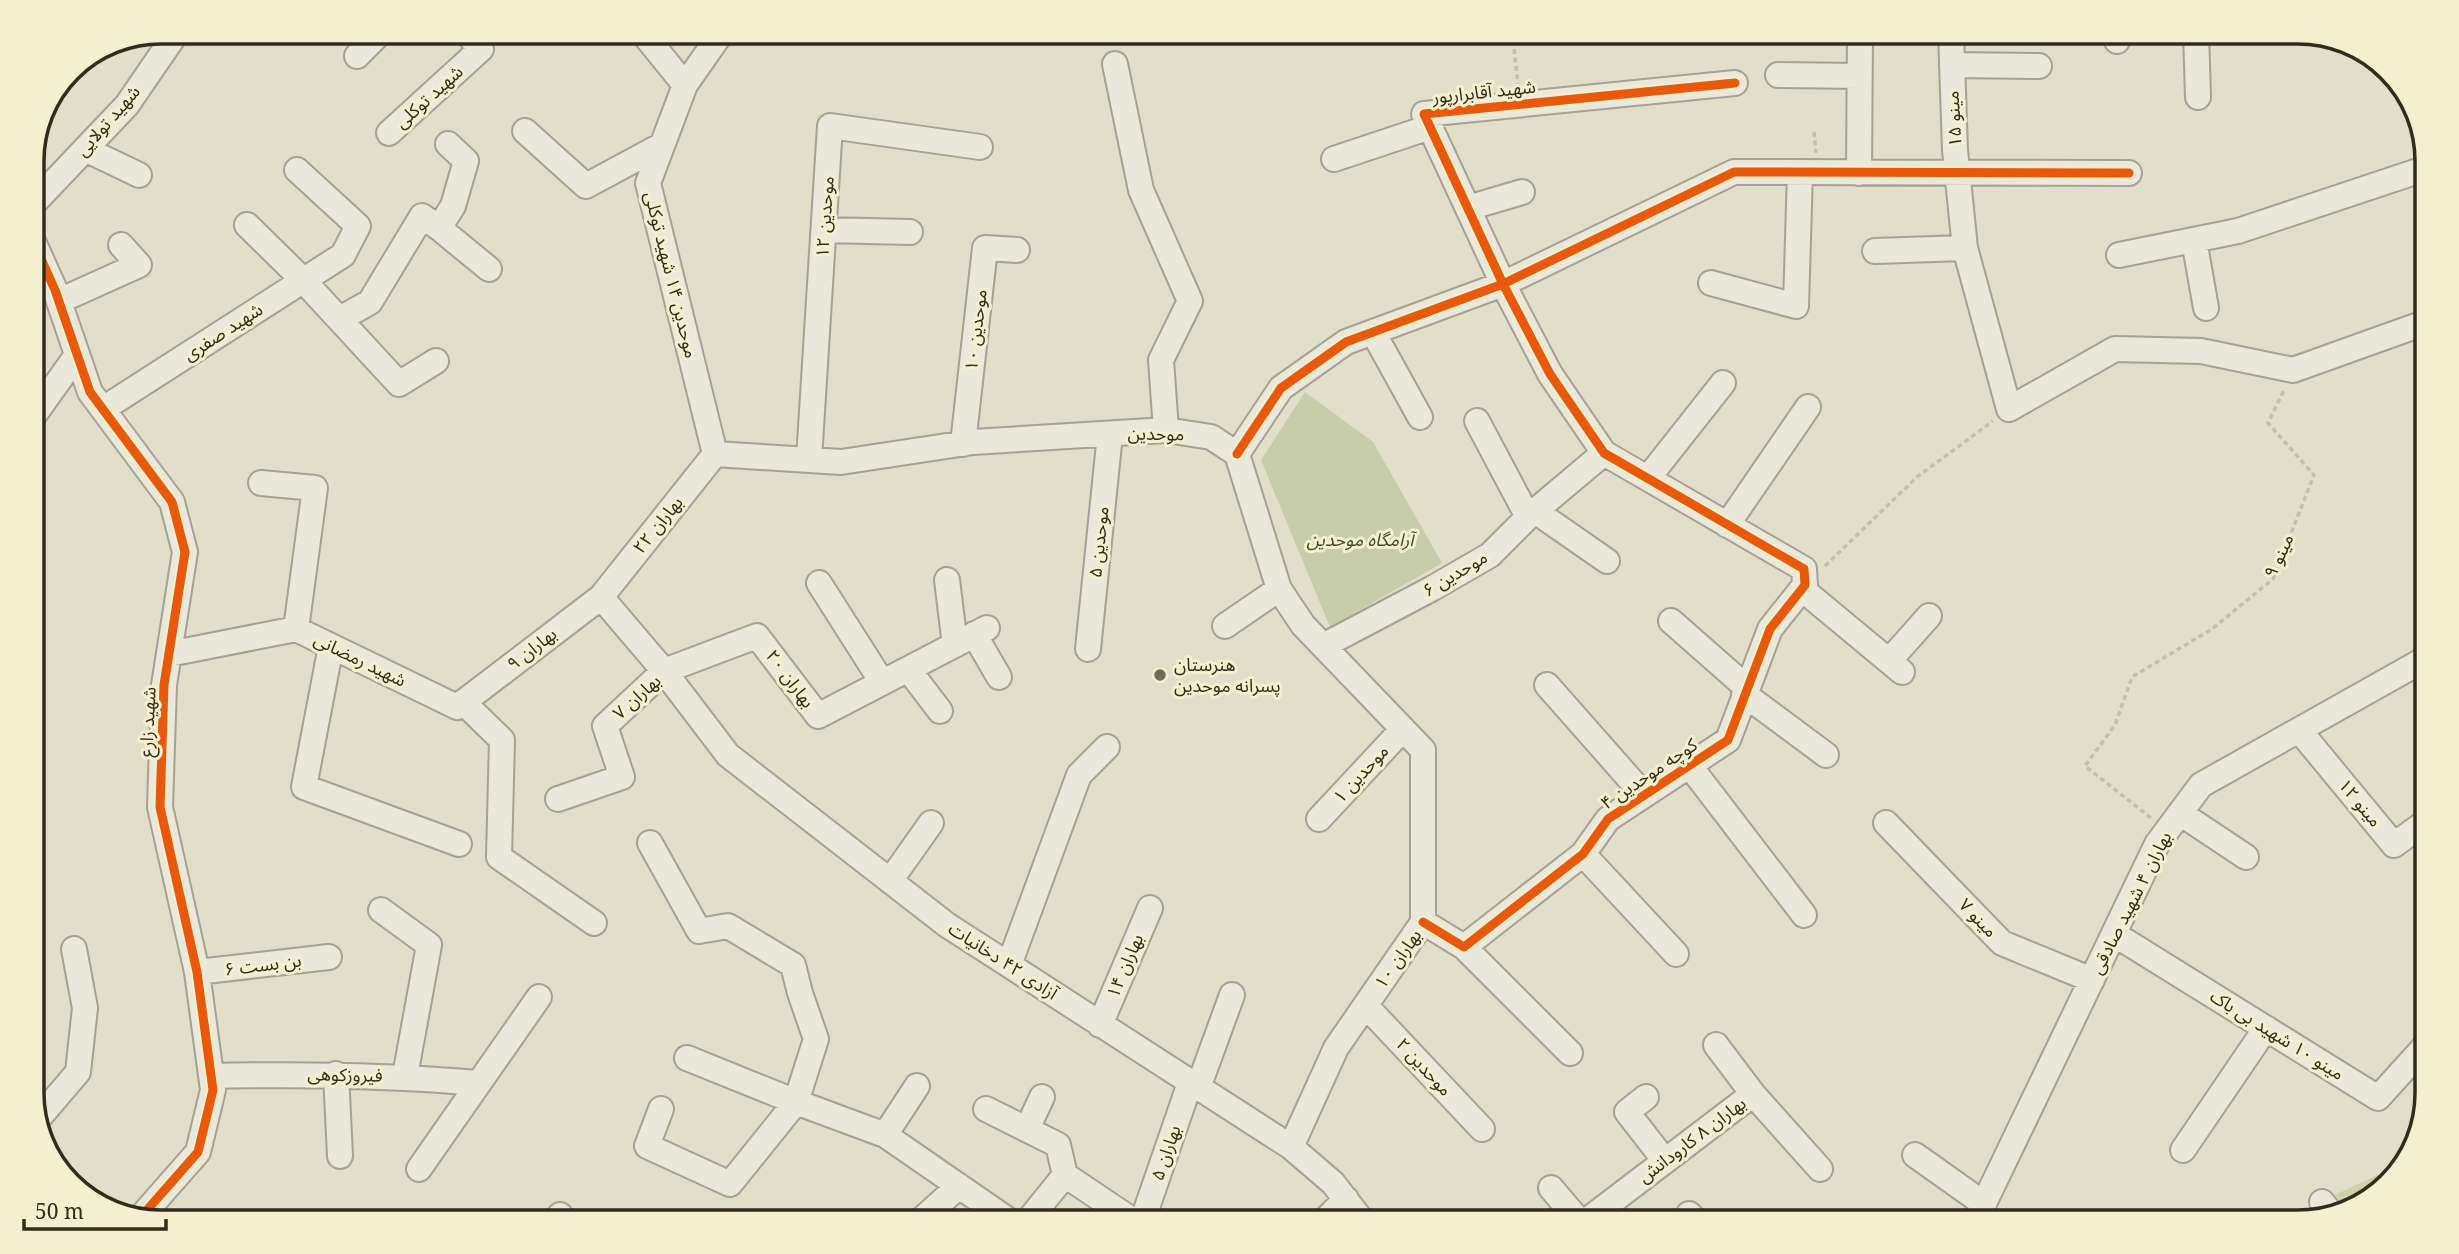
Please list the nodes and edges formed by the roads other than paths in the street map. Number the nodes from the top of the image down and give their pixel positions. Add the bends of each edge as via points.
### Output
1 (169, 44) edge
2 (369, 44) edge
3 (477, 44) edge
4 (652, 44) edge
5 (714, 44) edge
6 (1860, 44) edge
7 (1951, 44) edge
8 (2196, 44) edge
9 (357, 56) dead end
10 (1115, 64) dead end
11 (1952, 65) junction
12 (2039, 66) dead end
13 (1778, 75) dead end
14 (1859, 76) junction
15 (1735, 83) dead end
16 (685, 85) junction
17 (2198, 97) dead end
18 (1430, 127) junction
19 (525, 131) dead end
20 (389, 133) dead end
21 (447, 144) dead end
22 (662, 145) junction
23 (980, 147) dead end
24 (85, 149) junction
25 (1334, 159) dead end
26 (297, 170) dead end
27 (1800, 172) junction
28 (2415, 172) edge
29 (1859, 173) junction
30 (1958, 173) junction
31 (2129, 173) dead end
32 (139, 175) dead end
33 (44, 192) edge
34 (1522, 192) dead end
35 (1468, 208) junction
36 (247, 225) dead end
37 (439, 228) junction
38 (824, 230) junction
39 (910, 232) dead end
40 (2194, 240) junction
41 (121, 244) dead end
42 (1965, 248) junction
43 (1017, 250) dead end
44 (1875, 251) dead end
45 (2119, 255) dead end
46 (44, 268) edge
47 (489, 269) dead end
48 (303, 280) junction
49 (1503, 284) junction
50 (1712, 284) dead end
51 (58, 302) junction
52 (2206, 308) dead end
53 (340, 320) junction
54 (2415, 326) edge
55 (1373, 332) junction
56 (77, 355) junction
57 (436, 360) dead end
58 (1723, 383) dead end
59 (44, 401) edge
60 (1808, 407) dead end
61 (103, 409) junction
62 (1420, 417) dead end
63 (1477, 421) dead end
64 (1166, 430) junction
65 (1110, 434) junction
66 (962, 444) junction
67 (1604, 453) junction
68 (715, 454) junction
69 (1237, 454) junction
70 (809, 459) junction
71 (1648, 478) junction
72 (261, 483) dead end
73 (1532, 514) junction
74 (1727, 525) junction
75 (1607, 561) dead end
76 (947, 580) dead end
77 (819, 583) dead end
78 (1803, 587) junction
79 (1279, 589) junction
80 (601, 597) junction
81 (1929, 616) dead end
82 (1671, 621) dead end
83 (1225, 626) dead end
84 (296, 629) junction
85 (972, 635) junction
86 (331, 646) junction
87 (1323, 646) junction
88 (1088, 649) dead end
89 (169, 654) junction
90 (2415, 665) edge
91 (908, 669) junction
92 (664, 671) junction
93 (999, 677) dead end
94 (882, 682) junction
95 (1547, 685) dead end
96 (1745, 691) junction
97 (463, 702) junction
98 (940, 711) dead end
99 (1403, 729) junction
100 (2299, 730) junction
101 (1107, 747) dead end
102 (1826, 755) dead end
103 (1689, 765) junction
104 (1644, 795) junction
105 (558, 799) dead end
106 (1319, 819) dead end
107 (2173, 822) junction
108 (931, 823) dead end
109 (1886, 823) dead end
110 (2415, 830) edge
111 (650, 843) dead end
112 (459, 844) dead end
113 (1583, 854) junction
114 (2246, 857) dead end
115 (890, 881) junction
116 (1150, 908) dead end
117 (381, 910) dead end
118 (1804, 915) dead end
119 (1423, 922) junction
120 (594, 923) dead end
121 (2114, 934) junction
122 (1464, 947) junction
123 (74, 949) dead end
124 (1676, 954) dead end
125 (329, 957) dead end
126 (1009, 965) junction
127 (197, 972) junction
128 (2092, 980) junction
129 (1232, 995) dead end
130 (539, 997) dead end
131 (1366, 1006) junction
132 (1100, 1025) junction
133 (2266, 1028) junction
134 (1716, 1045) dead end
135 (1570, 1053) dead end
136 (2415, 1057) edge
137 (687, 1058) dead end
138 (336, 1074) junction
139 (211, 1076) junction
140 (405, 1076) junction
141 (478, 1083) junction
142 (917, 1086) dead end
143 (1194, 1086) junction
144 (1753, 1094) junction
145 (1042, 1097) dead end
146 (1646, 1097) dead end
147 (796, 1102) junction
148 (660, 1109) dead end
149 (986, 1109) dead end
150 (45, 1110) edge
151 (1027, 1129) junction
152 (1482, 1129) dead end
153 (885, 1135) junction
154 (1292, 1147) junction
155 (2183, 1150) dead end
156 (1915, 1155) dead end
157 (340, 1156) dead end
158 (1665, 1161) junction
159 (419, 1169) dead end
160 (1820, 1169) dead end
161 (1065, 1175) junction
162 (959, 1186) junction
163 (1551, 1188) dead end
164 (1346, 1199) junction
165 (148, 1209) edge
166 (933, 1210) edge
167 (993, 1210) edge
168 (1037, 1210) edge
169 (1116, 1210) edge
170 (1147, 1210) edge
171 (1335, 1210) edge
172 (1354, 1210) edge
173 (1570, 1210) edge
174 (1599, 1210) edge
175 (1977, 1210) edge
176 (1981, 1210) edge

1 - 24 street, شهید تولایی via 127,105
2 - 9 street
3 - 20 street, شهید توکلی via 481,49
4 - 16 street
5 - 16 street, موحدین ۱۴ شهید توکلی
6 - 14 street
7 - 11 street, مینو ۱۵
8 - 17 street
10 - 64 street via 1141,190 1189,301 1161,360
11 - 12 street
11 - 30 street, مینو ۱۵
13 - 14 street
14 - 29 street
15 - 18 street, شهید آقابرارپور via 1424,114
16 - 22 street, موحدین ۱۴ شهید توکلی
18 - 25 street
18 - 35 street, شهید آقابرارپور
19 - 22 street via 586,186
21 - 37 street via 466,161 453,206
22 - 68 street, موحدین ۱۴ شهید توکلی via 648,183
23 - 38 street, موحدین ۱۲ via 830,126
24 - 32 street
24 - 33 street, شهید تولایی
26 - 48 street, شهید صفری via 358,226 343,255
27 - 29 street
27 - 49 street via 1734,172
27 - 50 street via 1796,306
28 - 40 street via 2238,232
29 - 30 street
30 - 31 street
30 - 42 street, مینو ۱۵
34 - 35 street
35 - 49 street, شهید آقابرارپور
36 - 48 street
37 - 47 street
37 - 53 street via 422,216 370,302
38 - 39 street
38 - 70 street, موحدین ۱۲
40 - 45 street
40 - 52 street
41 - 51 street via 139,265
42 - 44 street
42 - 54 street, مینو ۱۵ via 2009,409 2115,349 2201,351 2293,370
43 - 66 street, موحدین ۱۰ via 985,248
46 - 51 street, شهید زارع
48 - 53 street
48 - 61 street, شهید صفری
49 - 55 street
49 - 67 street, شهید آقابرارپور via 1550,374
51 - 56 street, شهید زارع
53 - 57 street via 399,384
55 - 62 street
55 - 69 street via 1346,342 1281,388
56 - 59 street
56 - 61 street, شهید زارع via 90,392
58 - 71 street
60 - 74 street
61 - 89 street, شهید زارع via 173,502 185,552
63 - 73 street
64 - 65 street, موحدین
64 - 69 street, موحدین via 1211,437
65 - 66 street, موحدین
65 - 88 street, موحدین ۵
66 - 70 street, موحدین via 841,463
67 - 71 street
67 - 73 street, موحدین ۶
68 - 70 street, موحدین
68 - 80 street, بهاران ۲۲
69 - 79 street
71 - 74 street
72 - 84 street via 316,488
73 - 75 street
73 - 87 street, موحدین ۶ via 1490,555
74 - 78 street via 1804,569
76 - 85 street
77 - 94 street
78 - 81 street via 1895,666
78 - 96 street, کوچه موحدین ۴ via 1770,629
79 - 83 street
79 - 87 street
80 - 92 street, آزادی ۴۲ دخانیات
80 - 97 street, بهاران ۹
82 - 96 street
84 - 86 street, شهید رمضانی
84 - 89 street, شهید رمضانی
85 - 91 street, بهاران ۲۰
85 - 93 street
86 - 97 street, شهید رمضانی via 457,707
86 - 112 street via 304,787
87 - 99 street
89 - 127 street, شهید زارع via 160,807
90 - 100 street, بهاران ۴ شهید صادقی
91 - 94 street, بهاران ۲۰
91 - 98 street
92 - 94 street, بهاران ۲۰ via 757,636 818,716
92 - 105 street, بهاران ۷ via 605,726 622,777
92 - 115 street, آزادی ۴۲ دخانیات via 728,755
95 - 104 street
96 - 102 street
96 - 103 street, کوچه موحدین ۴ via 1728,740
97 - 120 street via 502,740 499,857
99 - 106 street, موحدین ۱
99 - 119 street, بهاران ۱۰ via 1423,750
100 - 107 street, بهاران ۴ شهید صادقی via 2201,785
100 - 110 street, مینو ۱۲ via 2394,845
101 - 126 street via 1079,775
103 - 104 street, کوچه موحدین ۴
103 - 118 street
104 - 113 street, کوچه موحدین ۴ via 1608,819
107 - 114 street
107 - 121 street, بهاران ۴ شهید صادقی via 2157,844
108 - 115 street
109 - 128 street, مینو ۷ via 2002,943
111 - 147 street via 699,931 728,926 793,965 816,1039
113 - 122 street, کوچه موحدین ۴
113 - 124 street
115 - 126 street, آزادی ۴۲ دخانیات
116 - 132 street, بهاران ۱۴
117 - 140 street via 429,945
119 - 122 street
119 - 131 street, بهاران ۱۰
121 - 128 street, بهاران ۴ شهید صادقی
121 - 133 street, مینو ۱۰ شهید بی باک
122 - 135 street
123 - 150 street via 85,1008 78,1072
125 - 127 street, بن بست ۶
126 - 132 street, آزادی ۴۲ دخانیات
127 - 139 street, شهید زارع
128 - 176 street, بهاران ۴ شهید صادقی
129 - 143 street, بهاران ۵
130 - 141 street
131 - 152 street, موحدین ۲
131 - 154 street, بهاران ۱۰ via 1336,1048
132 - 143 street, آزادی ۴۲ دخانیات
133 - 136 street, مینو ۱۰ شهید بی باک via 2378,1098
133 - 155 street
134 - 144 street
137 - 147 street
138 - 139 street, فیروزکوهی
138 - 140 street, فیروزکوهی
138 - 157 street
139 - 165 street, شهید زارع via 213,1090 198,1152
140 - 141 street, فیروزکوهی
141 - 159 street
142 - 153 street
143 - 154 street, آزادی ۴۲ دخانیات
143 - 170 street, بهاران ۵
144 - 158 street, بهاران ۸ کارودانش
144 - 160 street, بهاران ۸ کارودانش
145 - 151 street
146 - 158 street via 1627,1112
147 - 148 street via 730,1184 647,1146
147 - 153 street
149 - 151 street
151 - 161 street via 1058,1145
153 - 162 street
154 - 164 street, آزادی ۴۲ دخانیات
156 - 175 street
158 - 174 street, بهاران ۸ کارودانش
161 - 168 street
161 - 169 street
162 - 166 street
162 - 167 street
163 - 173 street
164 - 171 street
164 - 172 street, آزادی ۴۲ دخانیات

